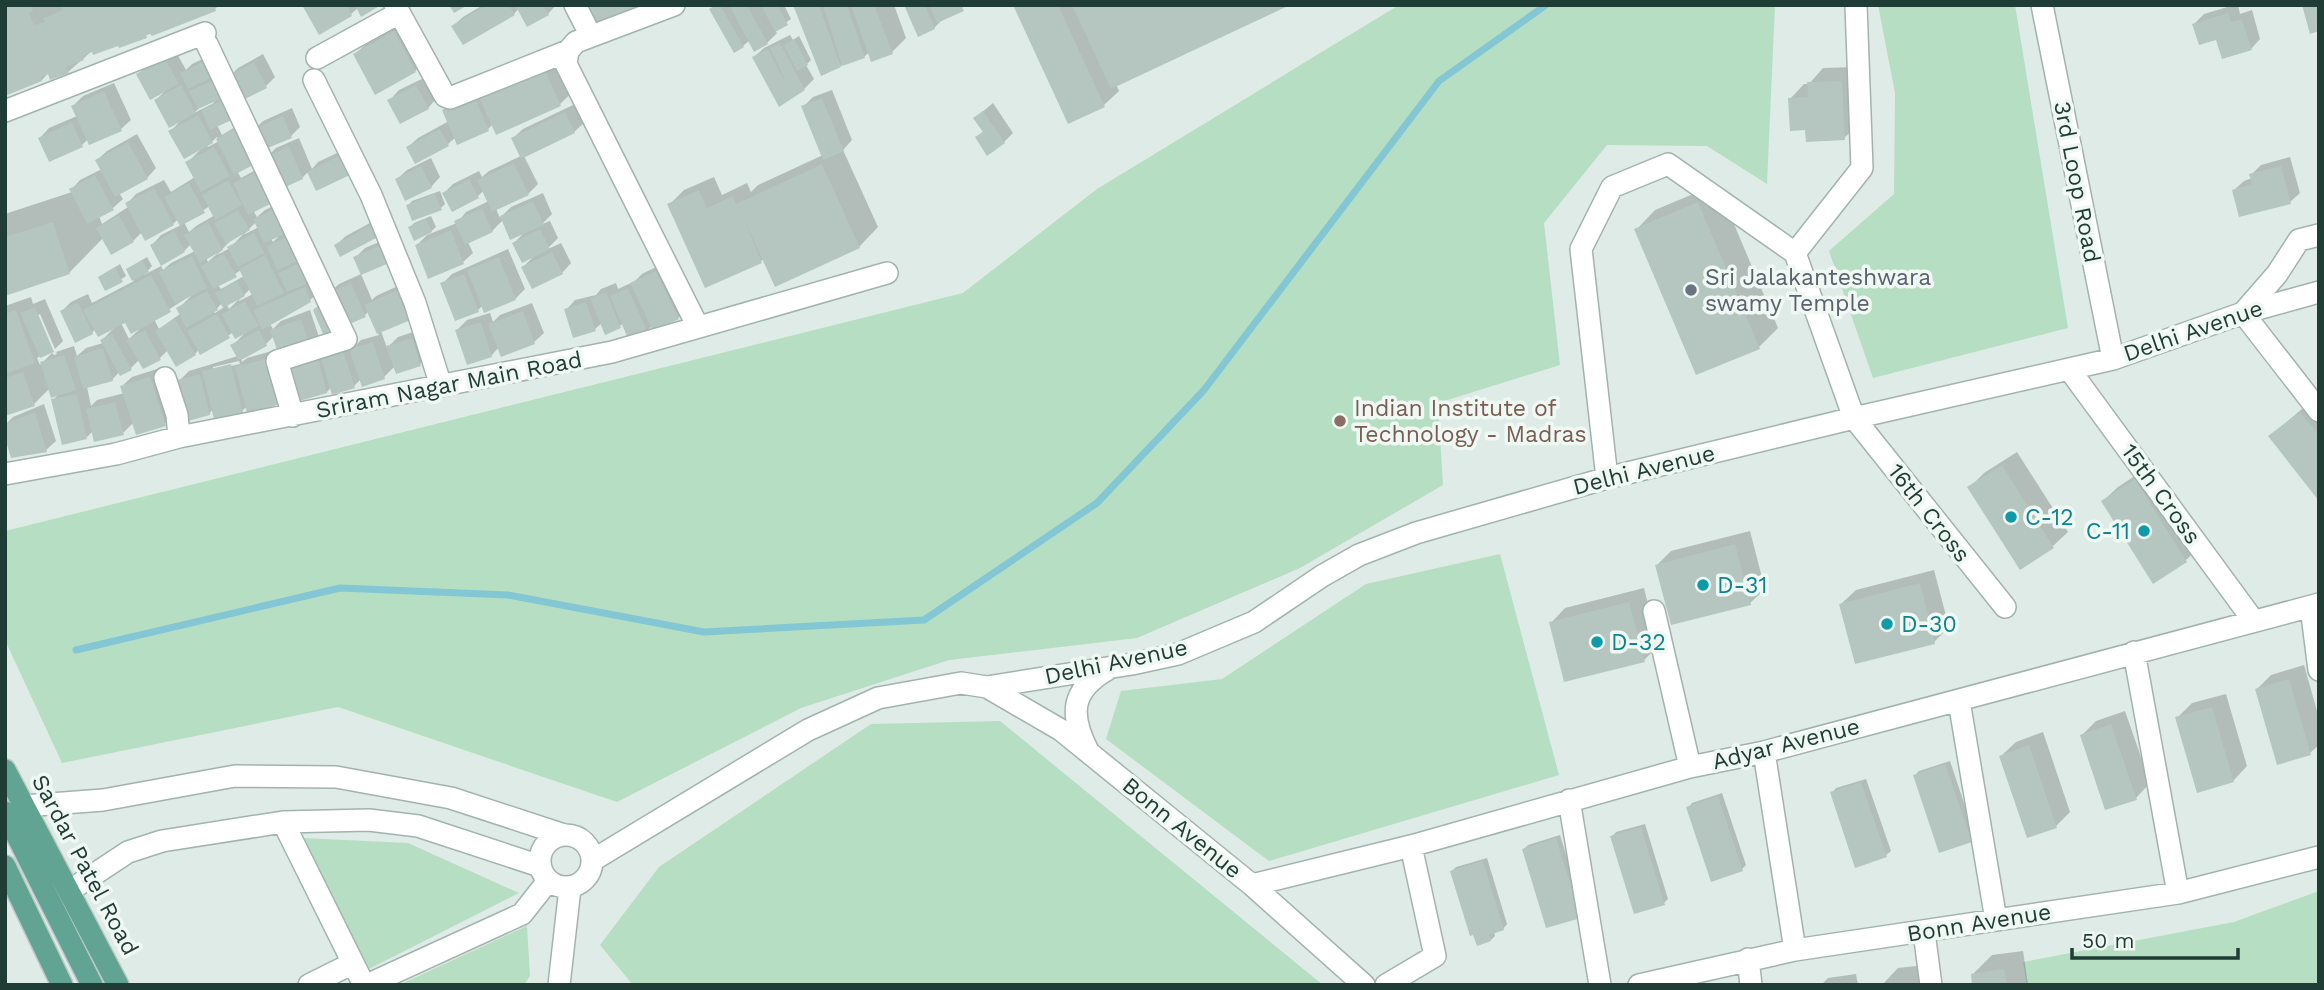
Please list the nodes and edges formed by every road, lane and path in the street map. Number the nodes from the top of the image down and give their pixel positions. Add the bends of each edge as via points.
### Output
1 (575, 5) edge
2 (1856, 5) edge
3 (2042, 5) edge
4 (670, 6) edge
5 (397, 9) edge
6 (591, 36) junction
7 (317, 58) dead end
8 (567, 58) junction
9 (314, 80) dead end
10 (5, 111) edge
11 (2319, 235) edge
12 (1795, 253) junction
13 (887, 273) dead end
14 (2319, 292) edge
15 (2243, 313) junction
16 (698, 327) junction
17 (2113, 359) junction
18 (2069, 369) junction
19 (164, 378) dead end
20 (441, 386) junction
21 (2319, 411) edge
22 (293, 415) junction
23 (1854, 418) junction
24 (179, 437) junction
25 (5, 474) edge
26 (1607, 478) junction
27 (2315, 605) edge
28 (2005, 607) dead end
29 (1654, 611) dead end
30 (2253, 620) junction
31 (2134, 652) junction
32 (1112, 667) junction
33 (2319, 670) edge
34 (987, 687) junction
35 (1959, 701) junction
36 (1089, 752) junction
37 (1764, 752) junction
38 (1690, 767) junction
39 (5, 770) edge
40 (1569, 800) junction
41 (13, 813) edge
42 (283, 822) junction
43 (564, 835) junction
44 (1411, 846) junction
45 (2319, 857) edge
46 (593, 860) junction
47 (5, 866) edge
48 (544, 874) junction
49 (1252, 885) junction
50 (570, 887) junction
51 (69, 891) junction
52 (2179, 893) junction
53 (1996, 920) junction
54 (1924, 932) junction
55 (1795, 950) junction
56 (1748, 959) junction
57 (353, 963) junction
58 (62, 985) edge
59 (92, 985) edge
60 (118, 985) edge
61 (309, 985) edge
62 (366, 985) edge
63 (559, 985) edge
64 (1364, 985) edge
65 (1385, 985) edge
66 (1600, 985) edge
67 (1639, 985) edge
68 (1751, 985) edge
69 (1931, 985) edge

1 - 6 street
2 - 12 street via 1862,168
3 - 17 street, 3rd Loop Road
4 - 6 street
5 - 7 street
5 - 8 street via 450,98
6 - 8 street via 576,42
8 - 16 street
9 - 20 street via 371,195 415,303
10 - 22 street via 206,38 346,339 277,361
11 - 15 street via 2299,240
12 - 23 street, 16th Cross
12 - 26 street via 1668,164 1612,187 1581,250
13 - 16 street, Sriram Nagar Main Road
14 - 15 street, Delhi Avenue
15 - 17 street, Delhi Avenue
15 - 21 street
16 - 20 street, Sriram Nagar Main Road via 612,352
17 - 18 street, Delhi Avenue
18 - 23 street, Delhi Avenue
18 - 30 street, 15th Cross
19 - 24 street
20 - 22 street, Sriram Nagar Main Road
22 - 24 street, Sriram Nagar Main Road
23 - 26 street, Delhi Avenue
23 - 28 street, 16th Cross
24 - 25 street, Sriram Nagar Main Road via 116,454
26 - 32 street, Delhi Avenue via 1416,533 1359,555 1254,622 1178,654
27 - 30 street, Adyar Avenue
27 - 33 street
29 - 38 street
30 - 31 street, Adyar Avenue
31 - 35 street, Adyar Avenue
31 - 52 street
32 - 34 street, Delhi Avenue
32 - 36 street via 1089,681 1076,705 1079,730
34 - 36 street, Bonn Avenue
34 - 46 street via 961,683 878,698 808,730
35 - 37 street, Adyar Avenue
35 - 53 street
36 - 49 street, Bonn Avenue
37 - 38 street, Adyar Avenue
37 - 55 street
38 - 40 street, Adyar Avenue
39 - 41 main road, Sardar Patel Road
40 - 44 street, Adyar Avenue
40 - 66 street
41 - 43 street via 235,776 336,777 451,798
41 - 51 main road, Sardar Patel Road
41 - 59 main road
42 - 48 street via 369,820 418,826
42 - 51 street via 162,841 128,852
42 - 57 street
43 - 46 street via 587,844
43 - 48 street via 543,849
44 - 49 street, Adyar Avenue
44 - 65 street via 1435,956
45 - 52 street, Bonn Avenue
46 - 50 street via 589,875
47 - 58 main road
48 - 50 street via 562,888
48 - 62 street via 522,914
49 - 64 street, Bonn Avenue
50 - 63 street
51 - 60 main road, Sardar Patel Road
52 - 53 street, Bonn Avenue
53 - 54 street, Bonn Avenue
54 - 55 street, Bonn Avenue
54 - 69 street
55 - 56 street, Bonn Avenue
56 - 67 street, Bonn Avenue
56 - 68 street
57 - 61 street
57 - 62 street

